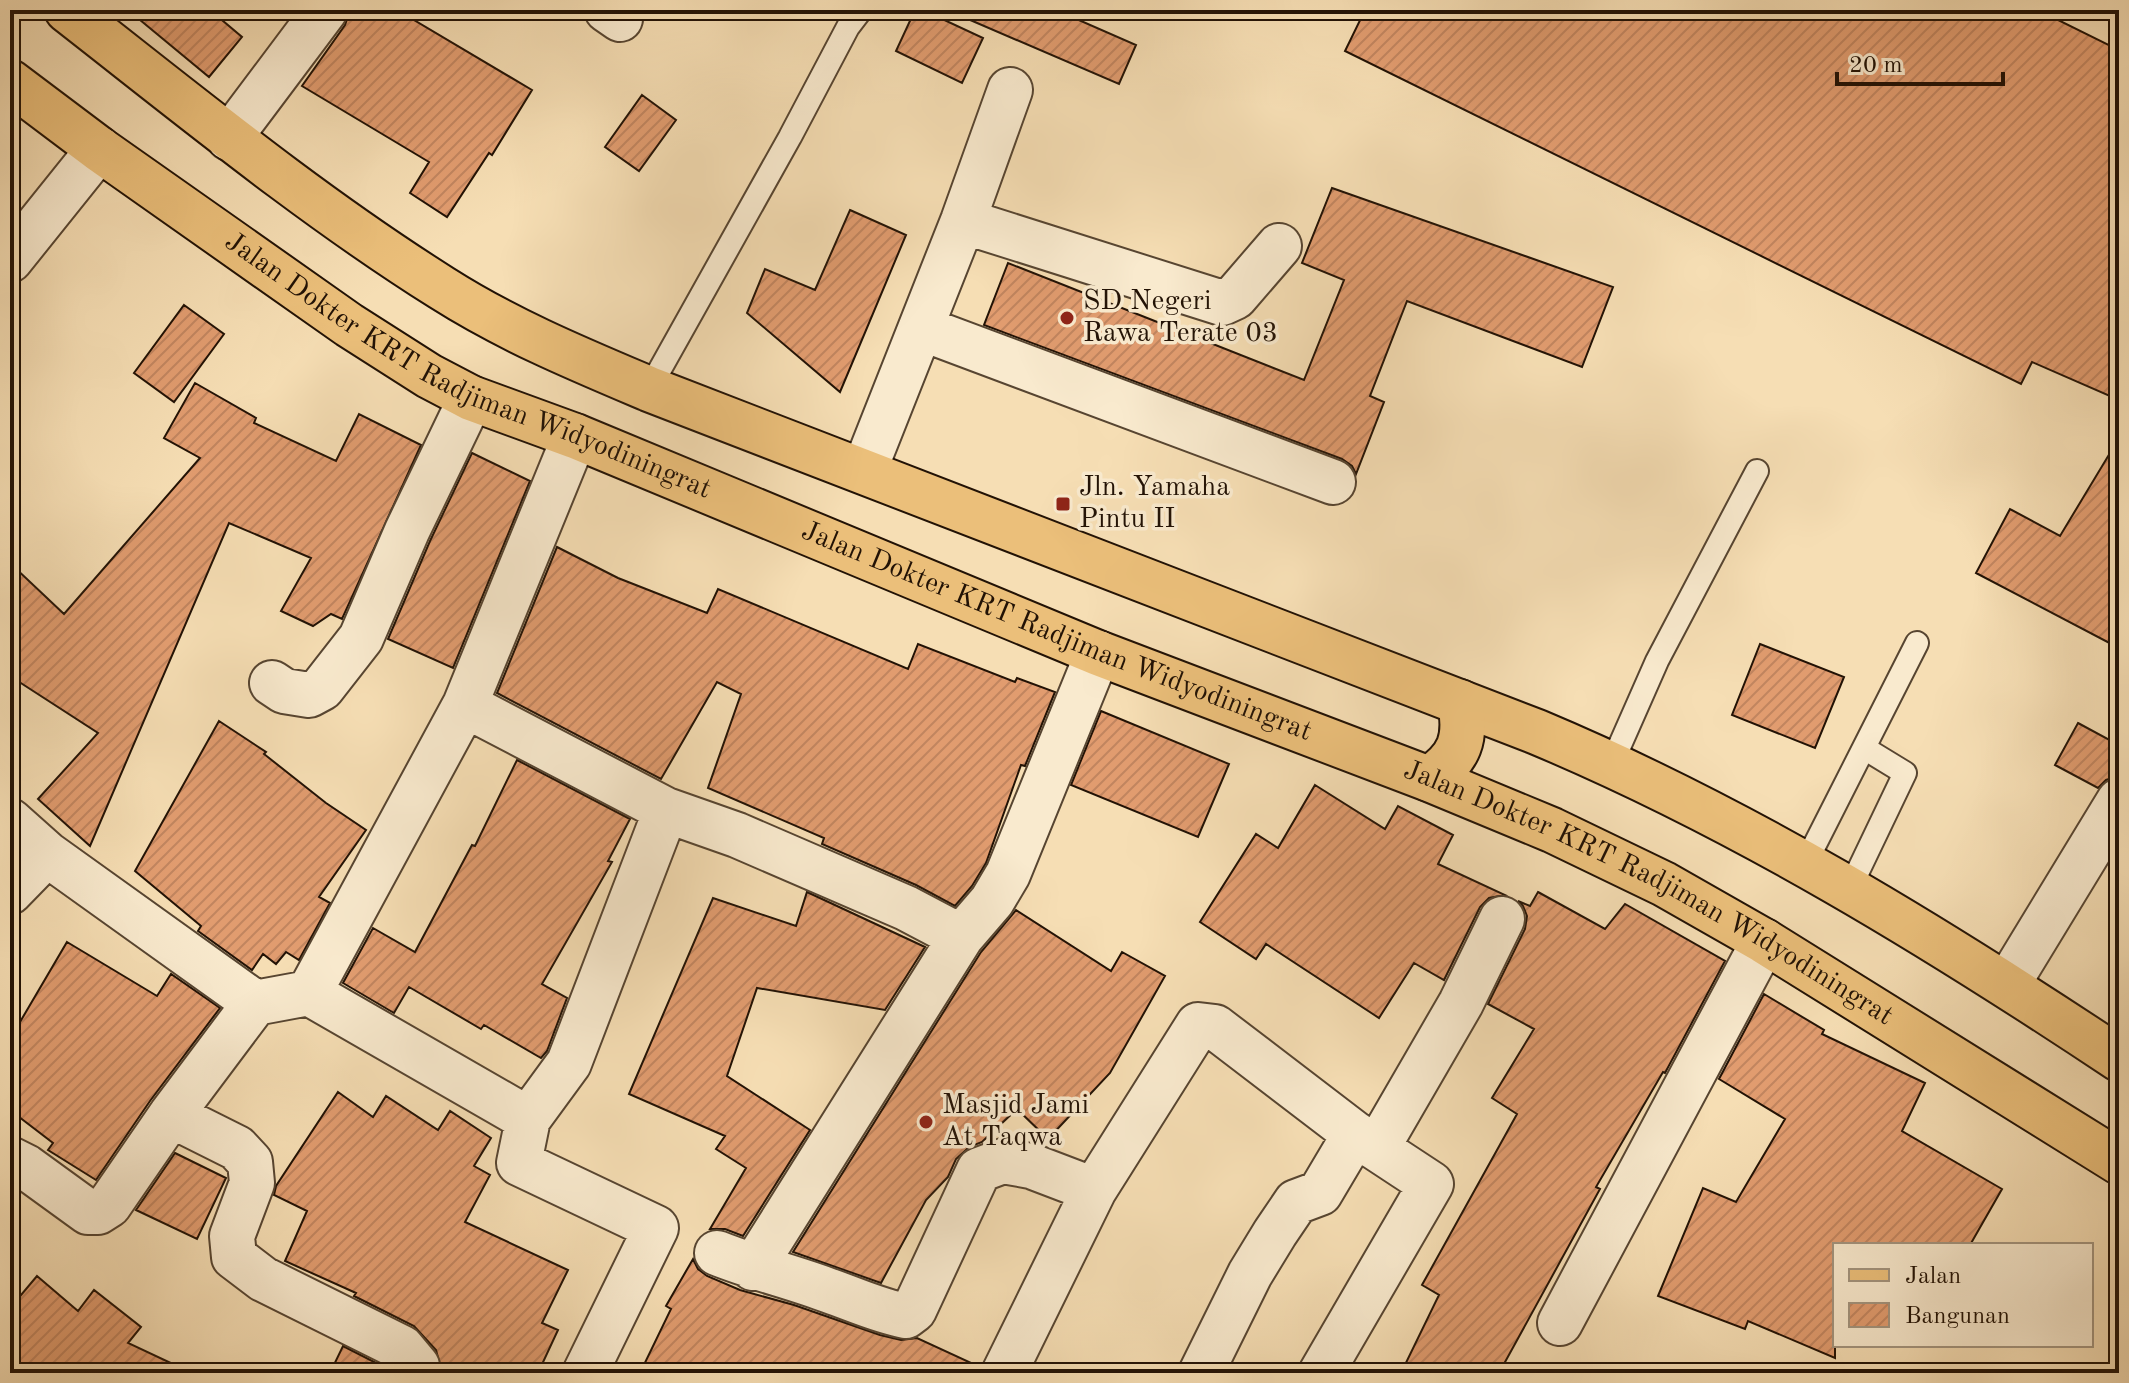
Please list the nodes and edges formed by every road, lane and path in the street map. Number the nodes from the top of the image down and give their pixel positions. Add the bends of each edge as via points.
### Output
1 (67, 10) edge
2 (325, 10) edge
3 (861, 10) edge
4 (10, 82) edge
5 (1010, 90) dead end
6 (229, 138) junction
7 (99, 149) junction
8 (963, 221) junction
9 (1279, 246) dead end
10 (10, 260) edge
11 (921, 328) junction
12 (649, 389) junction
13 (471, 398) junction
14 (575, 436) junction
15 (864, 471) junction
16 (1757, 471) dead end
17 (1333, 482) dead end
18 (1917, 643) dead end
19 (1098, 653) junction
20 (272, 683) dead end
21 (1460, 702) junction
22 (465, 705) junction
23 (1864, 748) junction
24 (1612, 763) junction
25 (1429, 779) junction
26 (2119, 801) edge
27 (666, 810) junction
28 (10, 821) edge
29 (47, 854) junction
30 (1805, 864) junction
31 (1849, 890) junction
32 (10, 892) edge
33 (1502, 919) dead end
34 (961, 937) junction
35 (1764, 941) junction
36 (2007, 985) junction
37 (309, 993) junction
38 (255, 1003) junction
39 (2119, 1059) edge
40 (171, 1115) junction
41 (528, 1119) junction
42 (1366, 1141) junction
43 (10, 1159) edge
44 (2119, 1162) edge
45 (1094, 1190) junction
46 (1560, 1323) dead end
47 (417, 1373) edge
48 (585, 1373) edge
49 (1004, 1373) edge
50 (1201, 1373) edge
51 (1321, 1373) edge

1 - 6 main road, Jalan Dokter KRT Radjiman Widyodiningrat
2 - 6 street
3 - 12 lane
4 - 7 main road, Jalan Dokter KRT Radjiman Widyodiningrat
5 - 8 street
6 - 12 main road, Jalan Dokter KRT Radjiman Widyodiningrat via 443,289 552,349
7 - 10 street
7 - 13 main road, Jalan Dokter KRT Radjiman Widyodiningrat via 349,325
8 - 9 street via 1222,303 1235,297
8 - 11 street
11 - 15 street
11 - 17 street
12 - 15 main road, Jalan Dokter KRT Radjiman Widyodiningrat
13 - 14 main road, Jalan Dokter KRT Radjiman Widyodiningrat
13 - 20 street via 361,638 322,688 309,695
14 - 19 main road, Jalan Dokter KRT Radjiman Widyodiningrat
14 - 22 street
15 - 21 main road, Jalan Dokter KRT Radjiman Widyodiningrat
16 - 24 lane via 1657,661
18 - 23 lane
19 - 25 main road, Jalan Dokter KRT Radjiman Widyodiningrat
19 - 34 street via 1008,874
21 - 24 main road, Jalan Dokter KRT Radjiman Widyodiningrat
21 - 25 main road via 1460,747 1447,767
22 - 27 street
22 - 37 street
23 - 30 lane
23 - 31 lane via 1905,773
24 - 30 main road, Jalan Dokter KRT Radjiman Widyodiningrat
25 - 35 main road, Jalan Dokter KRT Radjiman Widyodiningrat via 1664,884
26 - 36 street
27 - 34 street via 737,835
27 - 41 street via 569,1063
28 - 29 street
29 - 32 street
29 - 38 street
30 - 31 main road, Jalan Dokter KRT Radjiman Widyodiningrat
31 - 36 main road, Jalan Dokter KRT Radjiman Widyodiningrat
33 - 42 street via 1461,1003
34 - 45 street via 735,1260 906,1316 914,1310 979,1170 1003,1161
35 - 44 main road, Jalan Dokter KRT Radjiman Widyodiningrat
35 - 46 street
36 - 39 main road, Jalan Dokter KRT Radjiman Widyodiningrat
37 - 38 street
37 - 41 street
38 - 40 street
40 - 43 street via 109,1205 98,1212 88,1212
40 - 47 street via 237,1148 250,1162 252,1183 232,1236 234,1257 263,1279 402,1348
41 - 48 street via 519,1163 656,1228
42 - 45 street via 1215,1027 1198,1025
42 - 50 street via 1320,1193 1296,1202 1250,1274
42 - 51 street via 1431,1184
45 - 49 street

